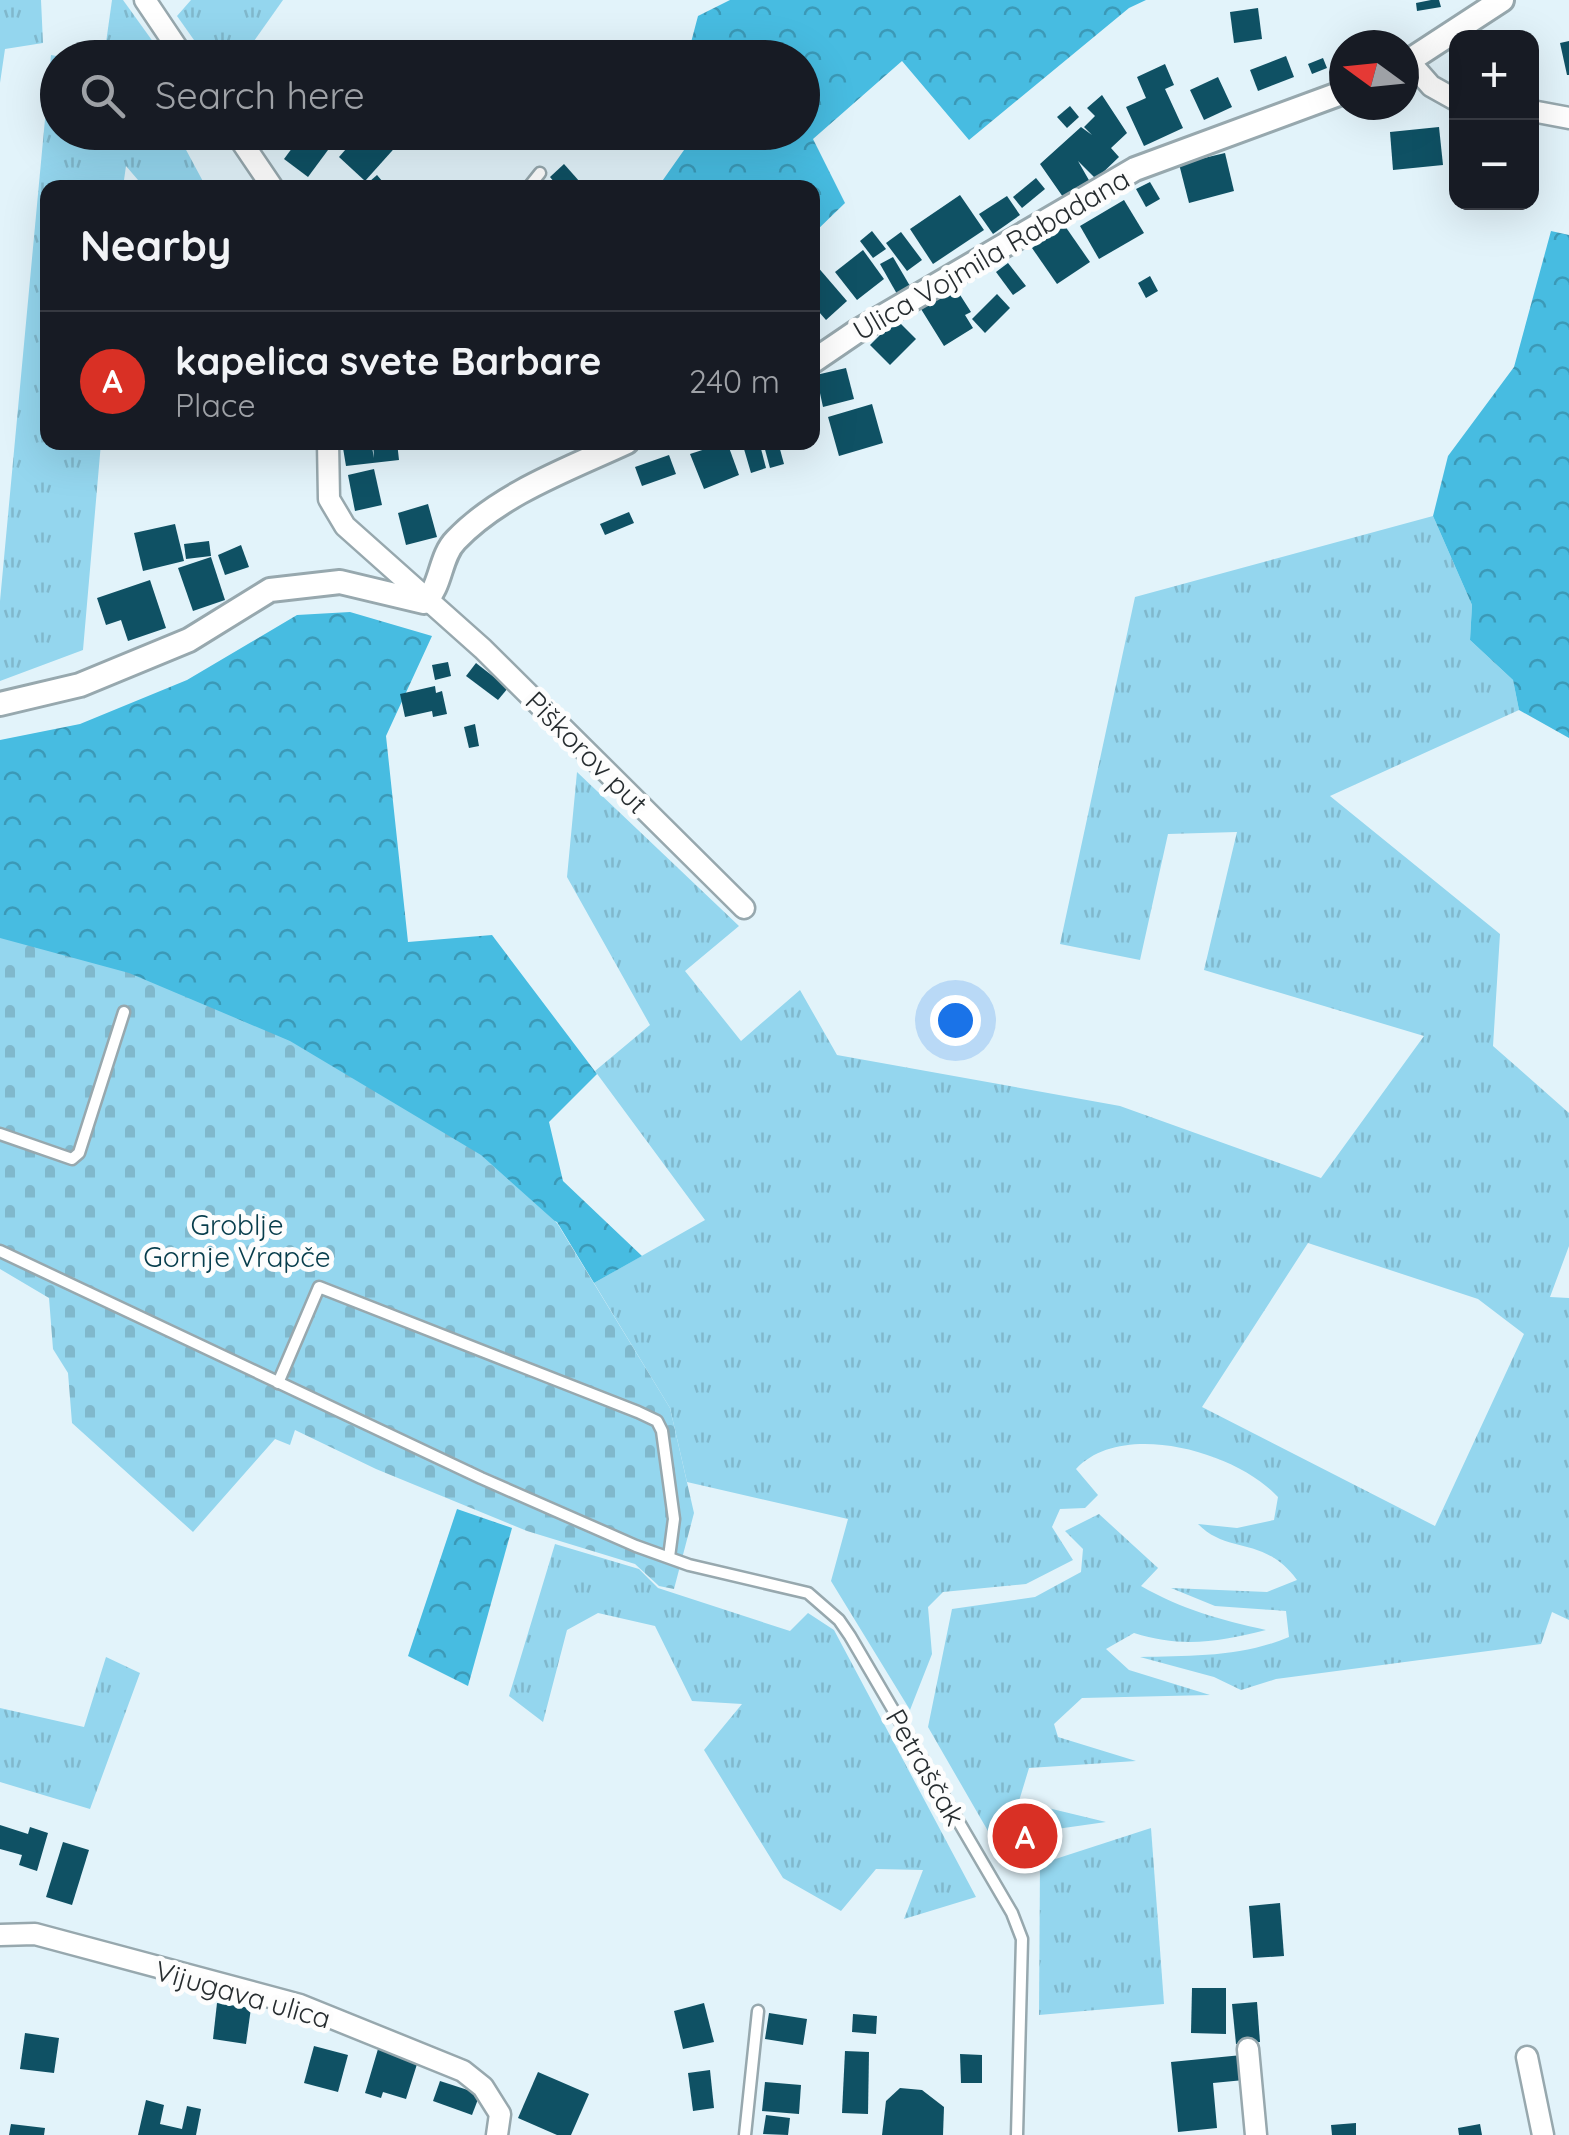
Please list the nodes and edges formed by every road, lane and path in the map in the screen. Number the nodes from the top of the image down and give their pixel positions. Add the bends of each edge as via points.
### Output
1 (145, 0) edge
2 (1502, 0) edge
3 (172, 40) edge
4 (1419, 54) edge
5 (1419, 75) edge
6 (1449, 96) edge
7 (1329, 98) edge
8 (1539, 112) edge
9 (1569, 118) edge
10 (248, 150) edge
11 (540, 173) dead end
12 (269, 180) edge
13 (534, 180) edge
14 (820, 357) edge
15 (328, 450) edge
16 (610, 450) edge
17 (429, 598) junction
18 (0, 704) edge
19 (744, 908) dead end
20 (124, 1012) dead end
21 (0, 1134) edge
22 (0, 1251) edge
23 (278, 1383) junction
24 (669, 1558) junction
25 (0, 1936) edge
26 (758, 2011) dead end
27 (1248, 2049) dead end
28 (1528, 2057) dead end
29 (497, 2135) edge
30 (746, 2135) edge
31 (1017, 2135) edge
32 (1256, 2135) edge
33 (1543, 2135) edge

1 - 3 street
2 - 4 street
5 - 6 street
7 - 14 street, Ulica Vojmila Rabadana via 1135,169
8 - 9 street
10 - 12 street
11 - 13 lane
15 - 17 street, Piškorov put via 329,499 338,517
16 - 17 street via 475,522 447,550
17 - 18 street via 415,602 340,582 270,590 189,640 80,685
17 - 19 street, Piškorov put
20 - 21 lane via 79,1154 72,1159
22 - 23 lane, Petraščak
23 - 24 lane, Petraščak
23 - 24 lane via 316,1291 325,1288 657,1420 674,1519
24 - 31 lane, Petraščak via 808,1593 839,1620 1012,1913 1025,1957
25 - 29 street, Vijugava ulica via 35,1934 300,2005 463,2071 500,2114
26 - 30 lane
27 - 32 street
28 - 33 street

